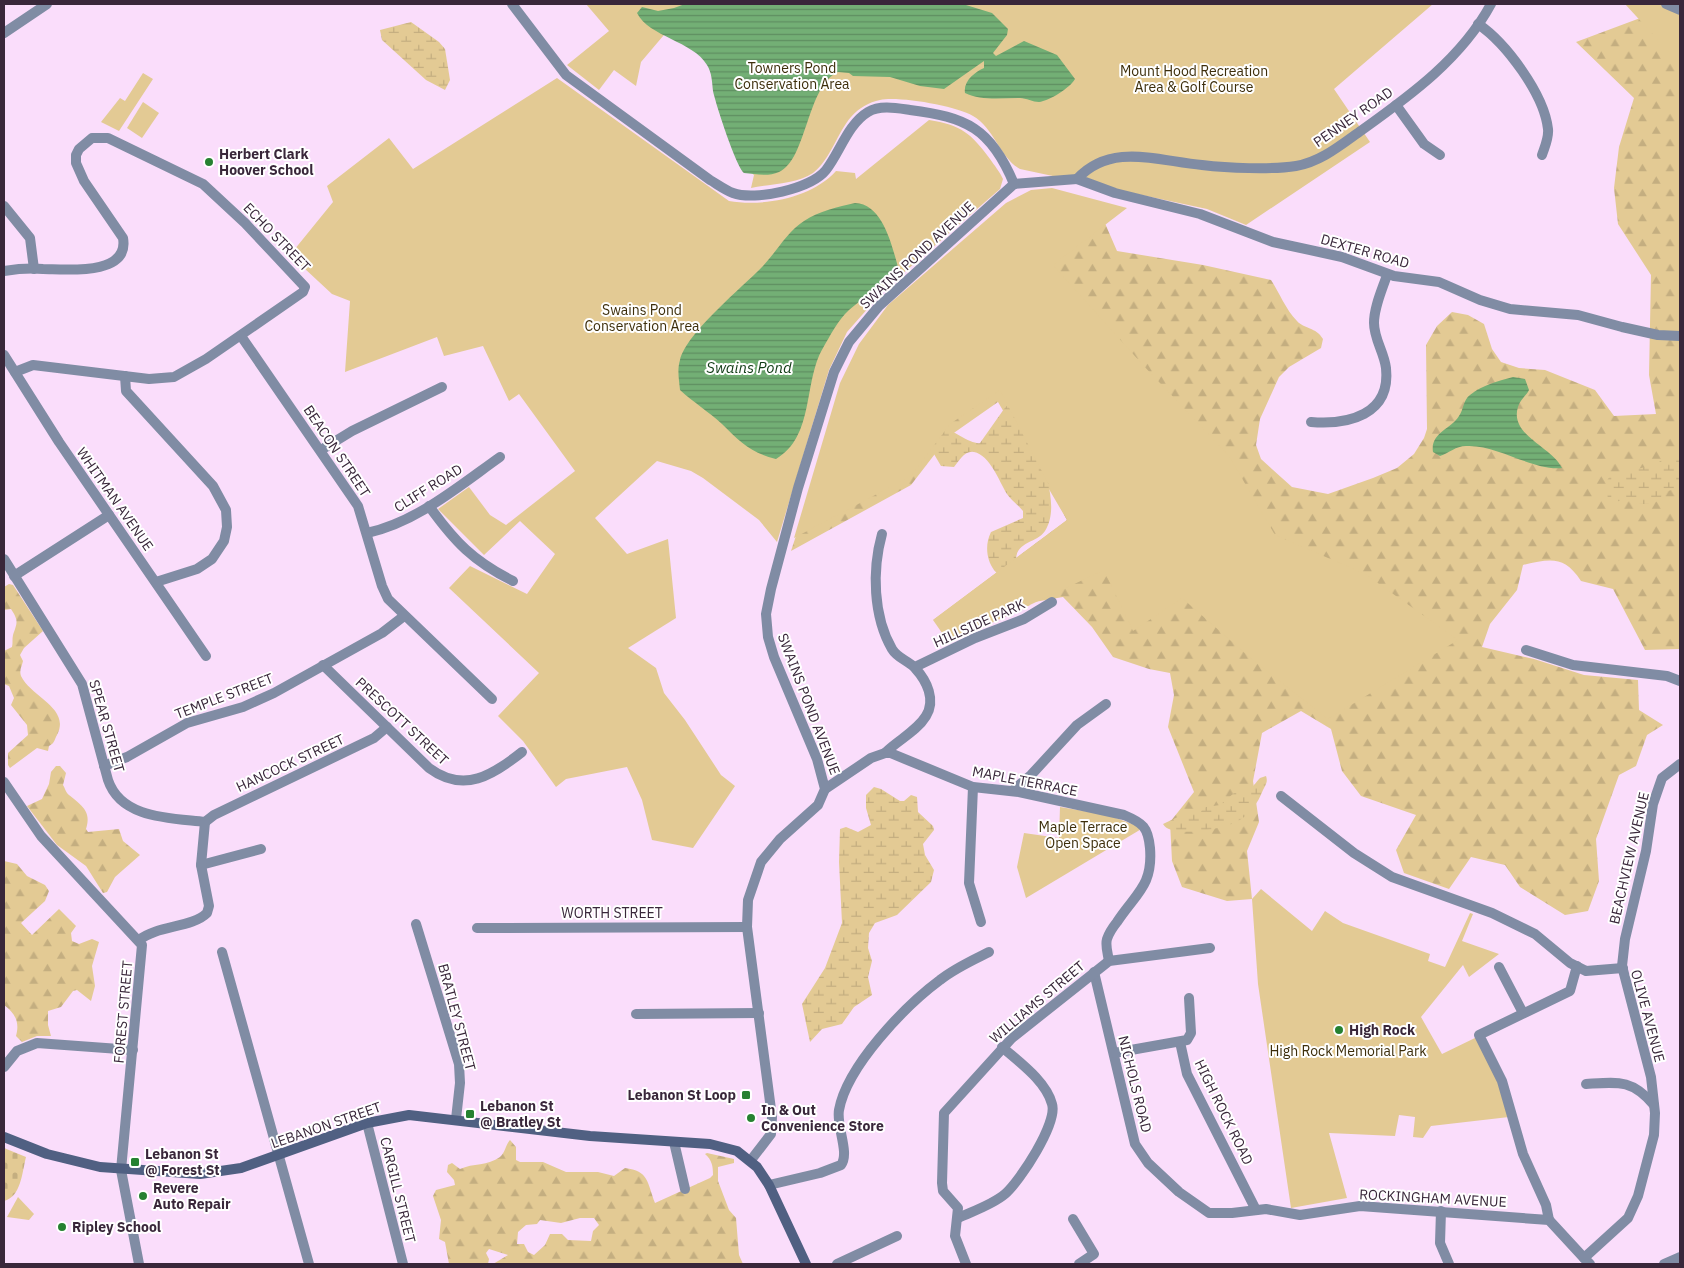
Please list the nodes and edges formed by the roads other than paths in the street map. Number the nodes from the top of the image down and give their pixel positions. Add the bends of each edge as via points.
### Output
1 (48, 4) edge
2 (512, 4) edge
3 (1491, 4) edge
4 (1666, 4) edge
5 (1680, 10) edge
6 (1478, 24) junction
7 (4, 32) edge
8 (1396, 105) junction
9 (1440, 155) dead end
10 (1542, 155) dead end
11 (1077, 179) junction
12 (1014, 184) junction
13 (4, 206) edge
14 (34, 268) junction
15 (4, 271) edge
16 (1387, 275) junction
17 (241, 336) junction
18 (1680, 336) edge
19 (4, 355) edge
20 (15, 372) junction
21 (125, 376) junction
22 (442, 387) dead end
23 (1311, 422) dead end
24 (321, 450) junction
25 (500, 457) dead end
26 (429, 506) junction
27 (109, 515) junction
28 (367, 533) junction
29 (882, 534) dead end
30 (4, 558) edge
31 (14, 576) junction
32 (513, 580) dead end
33 (156, 582) junction
34 (1052, 602) dead end
35 (404, 616) junction
36 (1526, 650) dead end
37 (206, 656) dead end
38 (323, 666) junction
39 (915, 667) junction
40 (1680, 680) edge
41 (492, 699) dead end
42 (1106, 704) dead end
43 (387, 727) junction
44 (522, 752) dead end
45 (886, 752) junction
46 (1680, 764) edge
47 (104, 766) junction
48 (4, 782) edge
49 (973, 787) junction
50 (825, 789) junction
51 (1012, 791) junction
52 (1281, 796) dead end
53 (205, 822) junction
54 (261, 849) dead end
55 (201, 865) junction
56 (981, 922) dead end
57 (416, 924) dead end
58 (747, 927) junction
59 (477, 928) dead end
60 (139, 940) junction
61 (1210, 948) dead end
62 (222, 952) dead end
63 (989, 952) dead end
64 (1109, 961) junction
65 (1577, 966) junction
66 (1499, 967) dead end
67 (1623, 968) junction
68 (1094, 972) junction
69 (1189, 998) dead end
70 (759, 1013) junction
71 (1523, 1013) junction
72 (636, 1014) dead end
73 (1180, 1042) junction
74 (1002, 1047) junction
75 (133, 1050) junction
76 (1114, 1053) junction
77 (4, 1067) edge
78 (1586, 1084) dead end
79 (1654, 1105) junction
80 (456, 1119) junction
81 (367, 1123) junction
82 (4, 1137) edge
83 (674, 1142) junction
84 (280, 1156) junction
85 (751, 1160) junction
86 (121, 1170) junction
87 (769, 1185) junction
88 (685, 1189) dead end
89 (1256, 1210) junction
90 (1440, 1211) junction
91 (958, 1218) junction
92 (1073, 1219) dead end
93 (1550, 1220) junction
94 (897, 1236) dead end
95 (1680, 1257) edge
96 (1587, 1261) edge
97 (139, 1264) edge
98 (309, 1264) edge
99 (403, 1264) edge
100 (806, 1264) edge
101 (837, 1264) edge
102 (966, 1264) edge
103 (1079, 1264) edge
104 (1449, 1264) edge
105 (1664, 1264) edge

1 - 7 street
2 - 12 street via 566,75 732,193 768,194 812,181 826,170 859,119 872,111 890,108 942,114 974,126 993,148
3 - 6 street, PENNEY ROAD
4 - 5 street
6 - 8 street, PENNEY ROAD via 1436,72
6 - 10 street via 1506,50 1540,100 1548,130
8 - 9 street via 1424,144
8 - 11 street, PENNEY ROAD via 1330,153 1297,166 1204,166 1126,156 1100,161
11 - 12 street
11 - 16 street, DEXTER ROAD via 1115,193 1200,214 1273,242 1342,257
12 - 50 street, SWAINS POND AVENUE via 899,286 870,316 843,351 826,396 789,521 766,614 774,657 818,759
13 - 14 street via 30,238
14 - 15 street
14 - 17 street, ECHO STREET via 96,269 120,253 123,238 87,187 76,163 76,155 85,142 96,137 108,138 203,184 303,284 303,292
16 - 18 street, DEXTER ROAD via 1440,282 1490,304 1510,309 1578,315 1622,327
16 - 23 street via 1374,319 1386,367 1383,393 1373,407 1355,419 1332,424
17 - 21 street, ECHO STREET via 177,376 160,379
17 - 24 street, BEACON STREET
19 - 20 street, WHITMAN AVENUE
20 - 21 street, ECHO STREET via 30,365
20 - 27 street, WHITMAN AVENUE
21 - 33 street via 126,392 213,486 226,510 224,541 212,559 197,570
22 - 24 street via 352,431
24 - 28 street, BEACON STREET via 358,506
25 - 26 street, CLIFF ROAD
26 - 28 street, CLIFF ROAD via 397,524
26 - 32 street via 470,555
27 - 31 street
27 - 33 street, WHITMAN AVENUE
28 - 35 street, BEACON STREET via 385,594
29 - 39 street via 874,570 876,596 892,648 898,657
30 - 31 street, SPEAR STREET
31 - 47 street, SPEAR STREET via 80,680
33 - 37 street, WHITMAN AVENUE
34 - 39 street, HILLSIDE PARK via 1024,619
35 - 38 street, TEMPLE STREET via 382,633
35 - 41 street, BEACON STREET
36 - 40 street via 1573,665
38 - 43 street, PRESCOTT STREET
38 - 47 street, TEMPLE STREET via 270,696 187,723 127,757
39 - 45 street via 930,693 926,717
42 - 51 street via 1077,725
43 - 44 street, PRESCOTT STREET via 429,768 452,780 486,776
43 - 53 street, HANCOCK STREET via 374,738 214,814
45 - 49 street, MAPLE TERRACE via 898,754
45 - 50 street via 871,758
46 - 67 street, BEACHVIEW AVENUE via 1662,778 1653,804 1646,851 1625,939
47 - 53 street, SPEAR STREET via 113,791 135,810
48 - 60 street via 52,849
49 - 51 street, MAPLE TERRACE
49 - 56 street via 969,883
50 - 58 street, SWAINS POND AVENUE via 818,805 780,838 761,862 748,900
51 - 64 street, MAPLE TERRACE via 1124,815 1144,826 1149,842 1150,875 1107,938
52 - 65 street, OLIVE AVENUE via 1354,853 1392,877 1492,913 1535,934
53 - 55 street
54 - 55 street
55 - 60 street via 208,913 150,933
57 - 80 street, BRATLEY STREET via 459,1064
58 - 59 street, WORTH STREET
58 - 70 street, SWAINS POND AVENUE
60 - 75 street, FOREST STREET via 142,958
61 - 64 street, WILLIAMS STREET
62 - 84 street
63 - 87 street via 956,969 930,988 869,1050 839,1108 838,1124 844,1160 841,1165
64 - 68 street, WILLIAMS STREET
65 - 67 street, OLIVE AVENUE via 1586,971
65 - 71 street via 1570,991
66 - 71 street
67 - 79 street, OLIVE AVENUE via 1651,1078
68 - 74 street, WILLIAMS STREET
68 - 76 street, NICHOLS ROAD
69 - 73 street via 1191,1033 1187,1040
70 - 72 street
70 - 85 street, SWAINS POND AVENUE via 770,1085 772,1127 768,1139
71 - 93 street via 1479,1035 1502,1081 1523,1154
73 - 76 street
73 - 89 street, HIGH ROCK ROAD via 1187,1074
74 - 91 street, WILLIAMS STREET via 944,1113 943,1191 958,1208
74 - 91 street via 1045,1090 1052,1103 1052,1118 1036,1152 1011,1188 988,1204
75 - 77 street via 37,1043 17,1051
75 - 86 street, FOREST STREET
76 - 89 street, NICHOLS ROAD via 1135,1144 1148,1163 1209,1213
78 - 79 street via 1621,1081 1637,1088
79 - 96 street, OLIVE AVENUE via 1654,1135 1638,1196 1628,1218
80 - 81 main road, LEBANON STREET via 409,1115
80 - 83 main road, LEBANON STREET via 590,1136
81 - 84 main road, LEBANON STREET
81 - 99 street, CARGILL STREET
82 - 86 main road, LEBANON STREET via 47,1154
83 - 85 main road, LEBANON STREET via 722,1146
83 - 88 street
84 - 86 main road, LEBANON STREET via 219,1173
84 - 98 street
85 - 87 main road, LEBANON STREET
86 - 97 street, FOREST STREET
87 - 100 main road, LEBANON STREET
89 - 90 street, ROCKINGHAM AVENUE via 1300,1215 1360,1206
90 - 93 street, ROCKINGHAM AVENUE
90 - 104 street via 1440,1244
91 - 102 street, WILLIAMS STREET via 955,1236
92 - 103 street via 1094,1254
93 - 96 street
94 - 101 street
95 - 105 street

